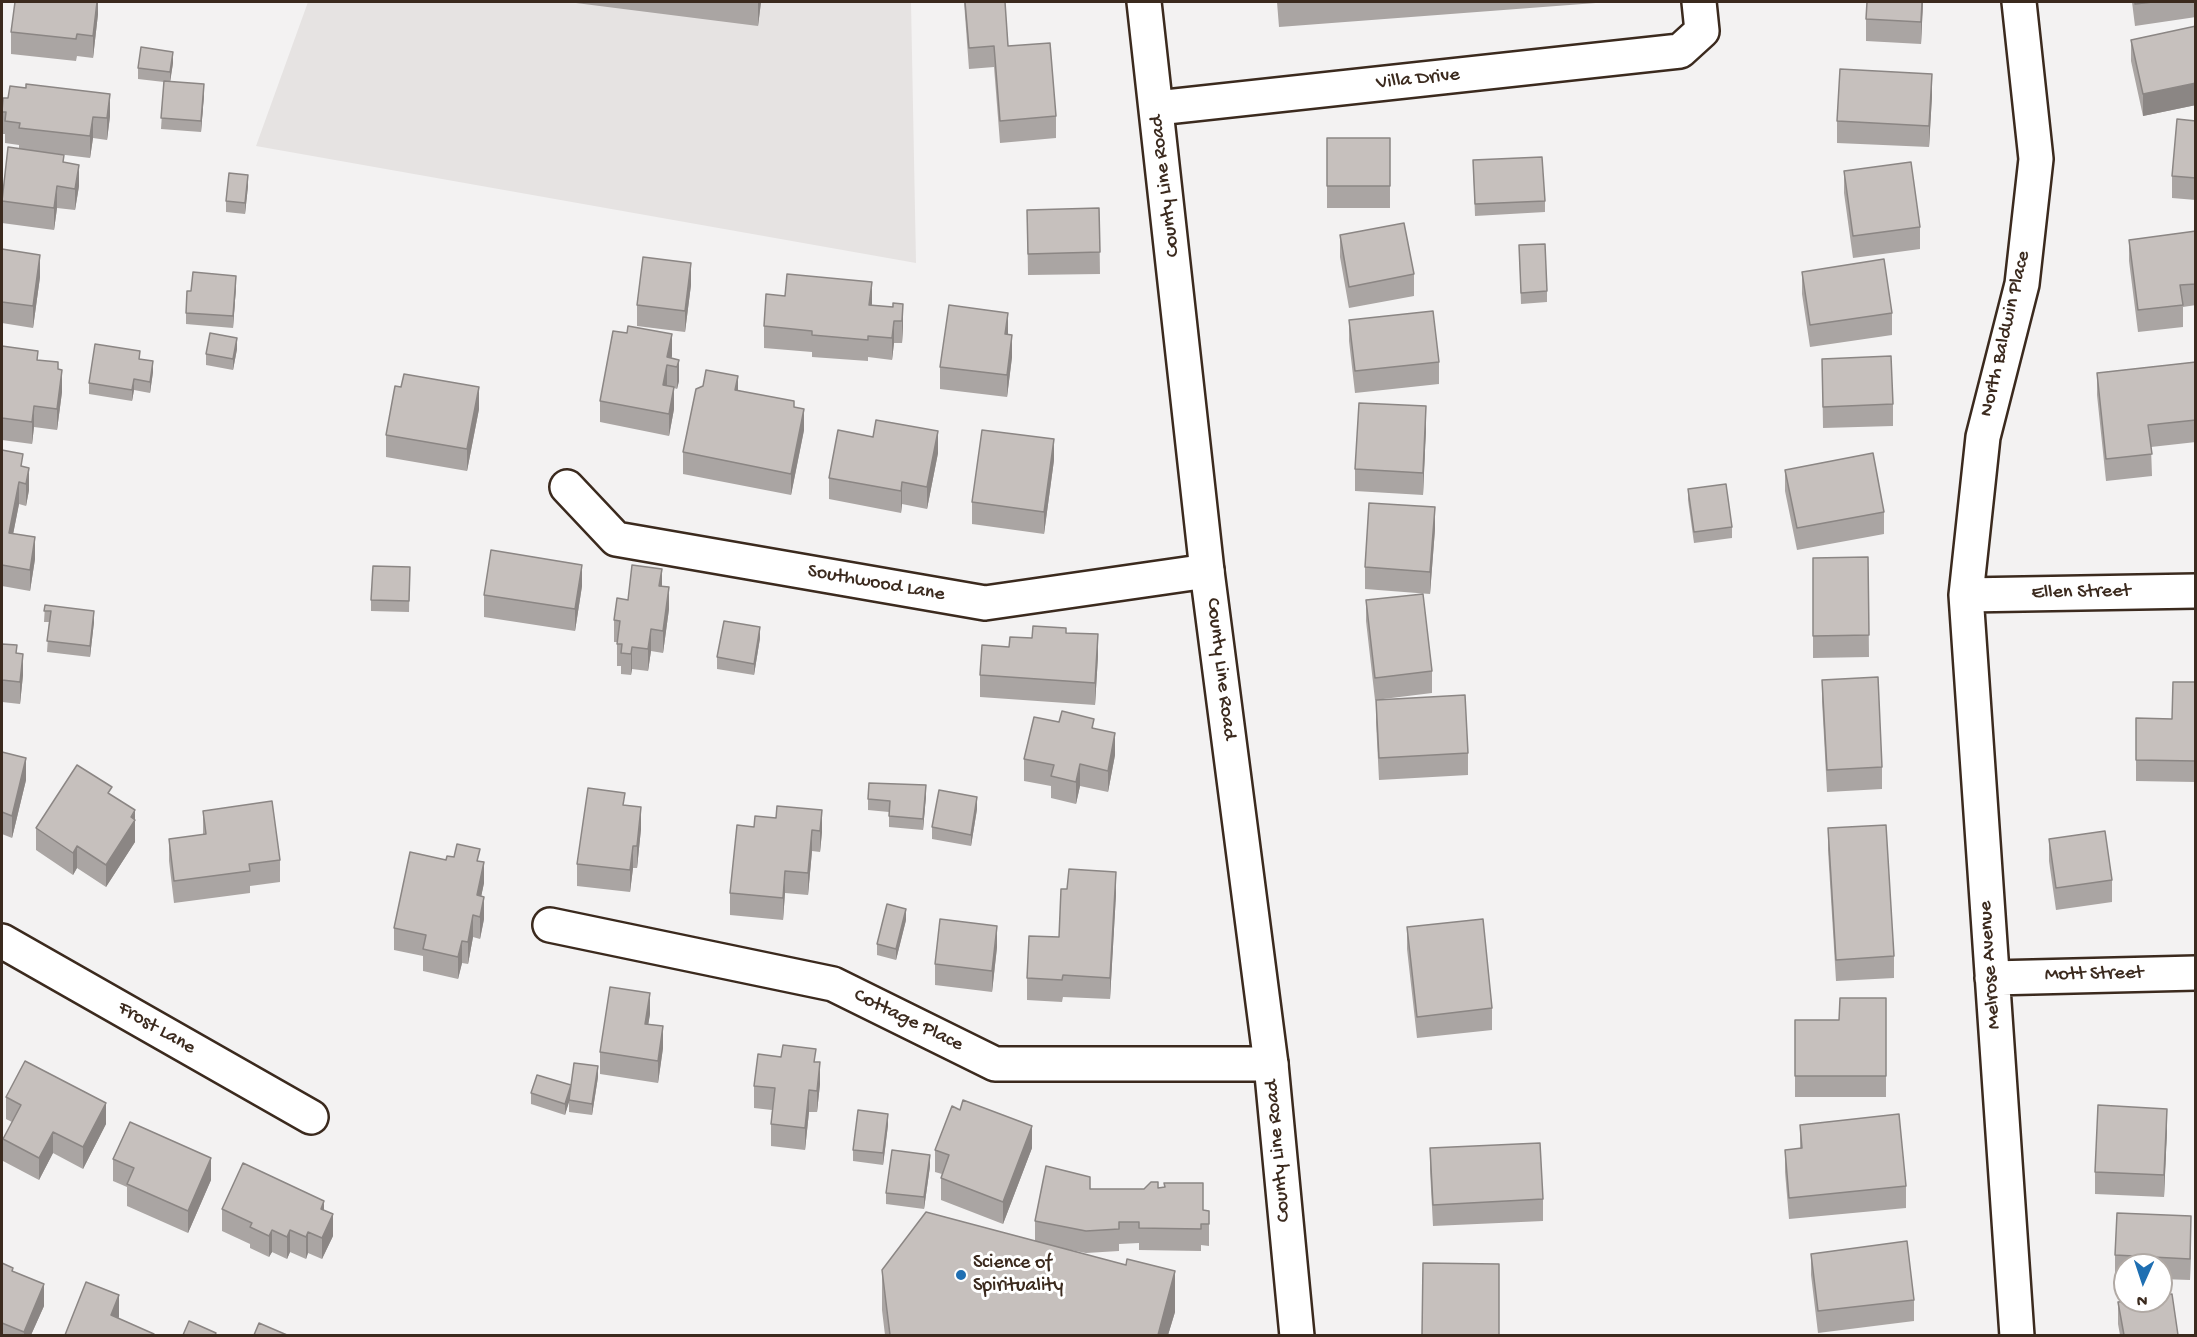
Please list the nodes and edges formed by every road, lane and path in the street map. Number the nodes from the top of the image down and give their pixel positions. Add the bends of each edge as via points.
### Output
1 (1144, 2) edge
2 (2019, 2) edge
3 (1694, 28) edge
4 (1157, 108) junction
5 (567, 487) dead end
6 (1207, 570) junction
7 (2196, 591) edge
8 (1966, 595) junction
9 (550, 925) dead end
10 (2, 941) edge
11 (2196, 973) edge
12 (1992, 978) junction
13 (1271, 1064) junction
14 (311, 1117) dead end
15 (1297, 1335) edge
16 (2017, 1335) edge

1 - 4 street, County Line Road
2 - 8 street, North Baldwin Place via 2036,159 2022,284 1983,438
3 - 4 street, Villa Drive
4 - 6 street, County Line Road
5 - 6 street, Southwood Lane via 616,539 985,603
6 - 13 street, County Line Road
7 - 8 street, Ellen Street
8 - 12 street, Melrose Avenue
9 - 13 street, Cottage Place via 833,984 995,1064
10 - 14 street, Frost Lane
11 - 12 street, Mott Street
12 - 16 street, Melrose Avenue
13 - 15 street, County Line Road

